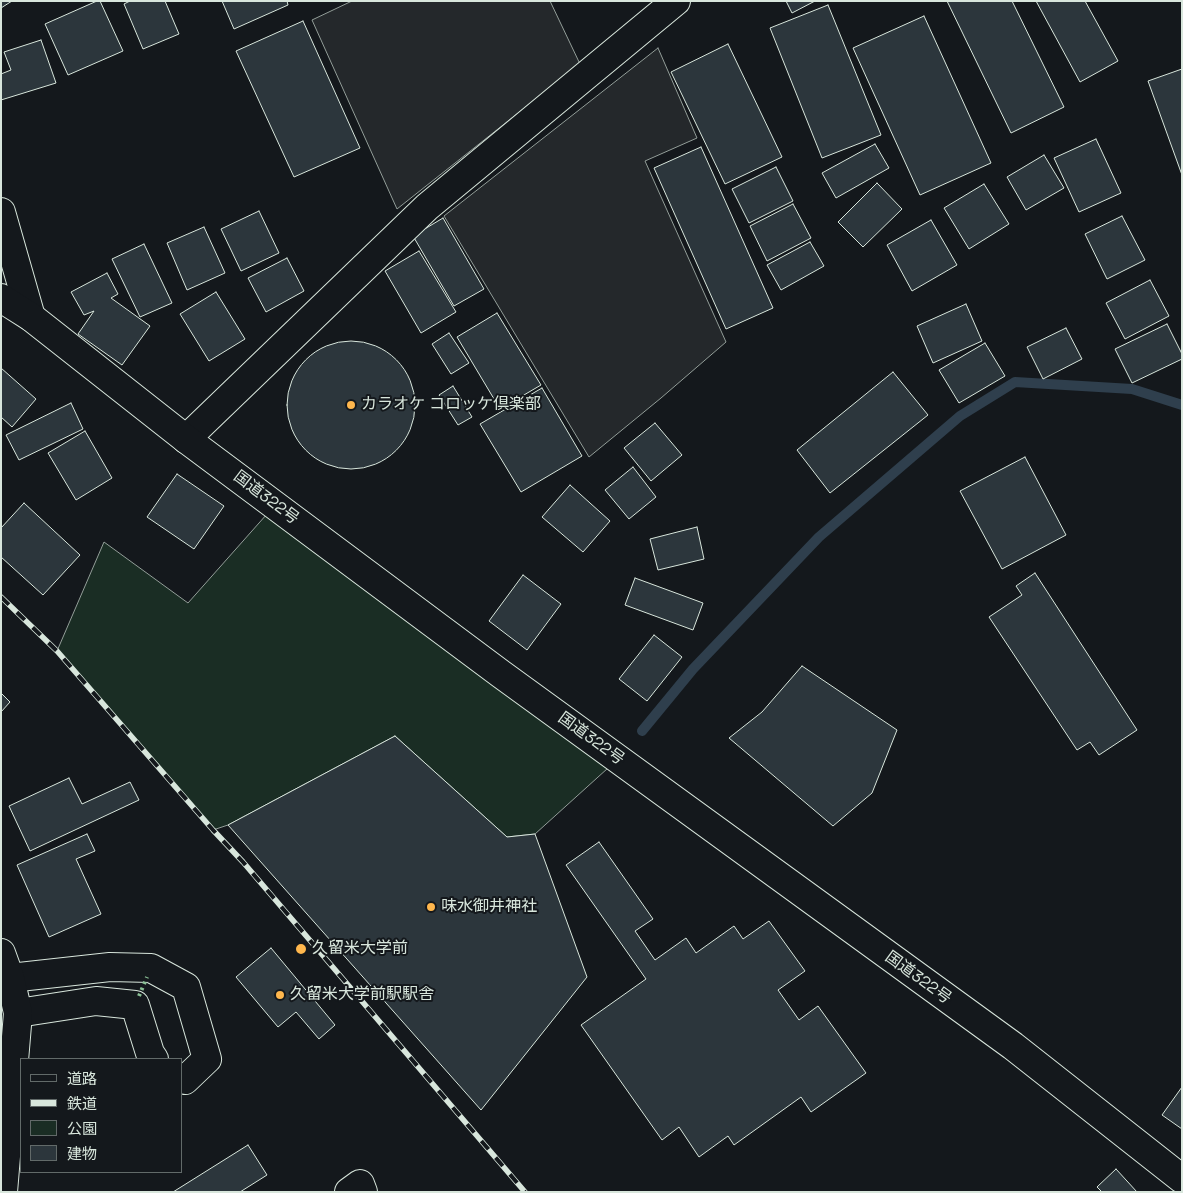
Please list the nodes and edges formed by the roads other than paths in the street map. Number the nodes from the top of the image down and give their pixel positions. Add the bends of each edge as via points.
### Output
1 (676, 1) edge
2 (1, 212) edge
3 (1, 298) edge
4 (30, 317) junction
5 (186, 439) junction
6 (1, 952) edge
7 (10, 978) junction
8 (18, 1013) junction
9 (153, 1058) edge
10 (182, 1078) edge
11 (1182, 1179) edge
12 (3, 1192) edge
13 (349, 1192) edge
14 (363, 1192) edge

1 - 5 main road via 427,207
2 - 4 main road
3 - 4 main road, 国道322号
4 - 5 main road, 国道322号
5 - 11 main road, 国道322号 via 501,674 1013,1046
6 - 7 main road
7 - 8 main road
7 - 10 main road via 110,967 151,968 186,987 207,1059 185,1080
8 - 9 main road via 96,1001 135,1005
8 - 12 main road
13 - 14 main road via 360,1184

